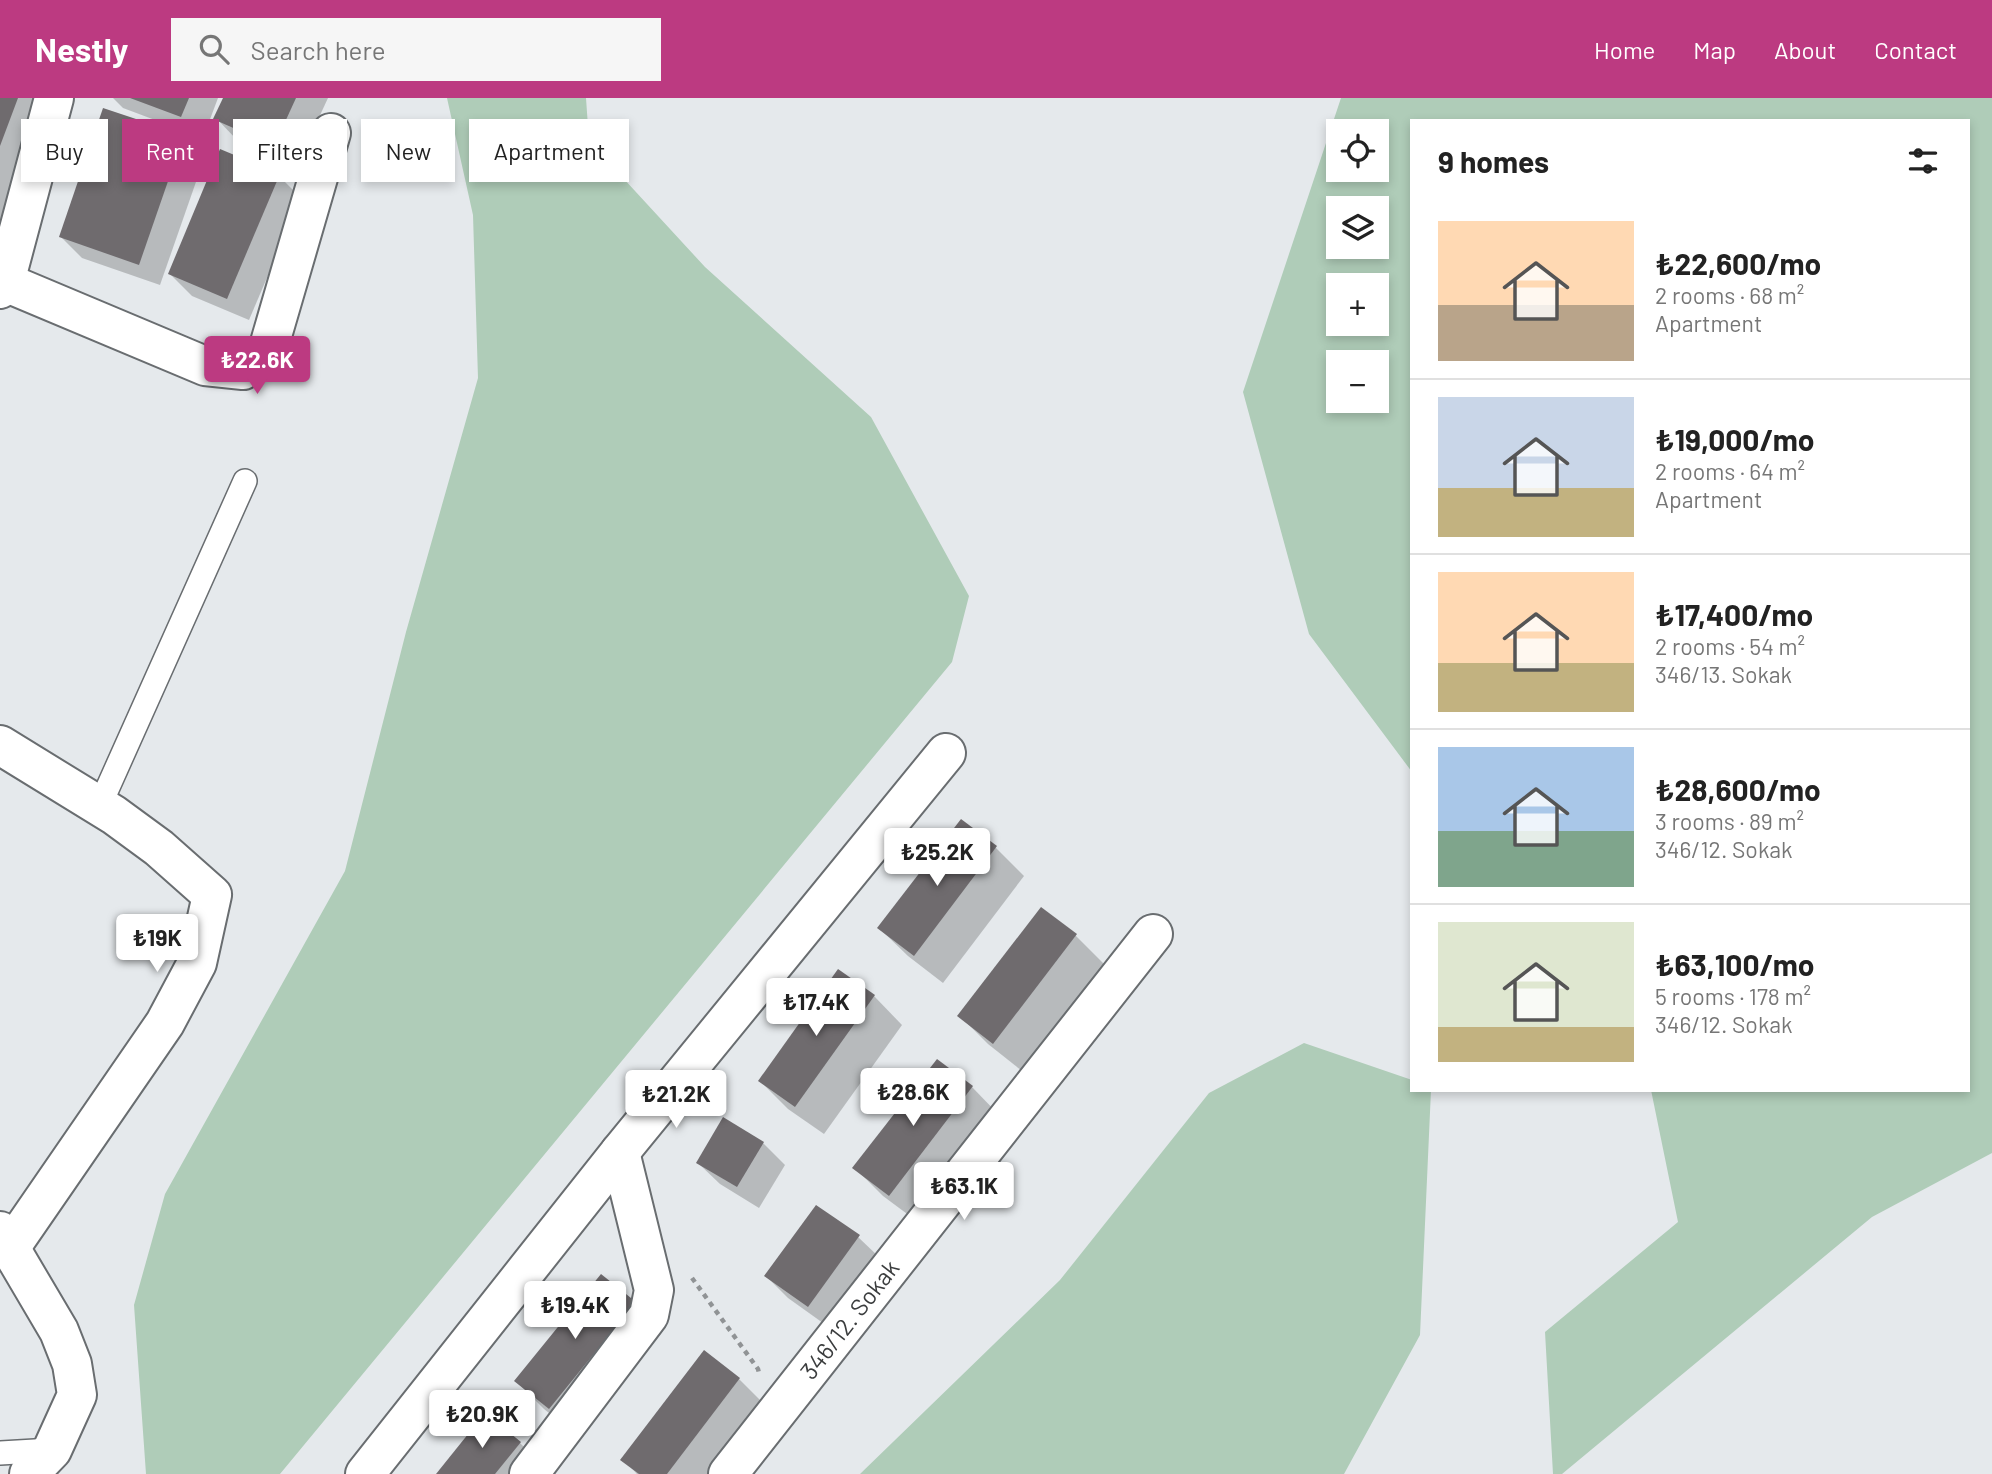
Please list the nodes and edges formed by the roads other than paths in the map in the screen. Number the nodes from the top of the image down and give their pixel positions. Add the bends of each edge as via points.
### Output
1 (54, 98) edge
2 (317, 182) edge
3 (3, 286) edge
4 (245, 481) dead end
5 (0, 745) edge
6 (946, 753) dead end
7 (100, 806) junction
8 (1153, 934) dead end
9 (620, 1152) junction
10 (5, 1240) edge
11 (0, 1452) edge
12 (40, 1462) edge
13 (365, 1474) edge
14 (529, 1474) edge
15 (728, 1474) edge

1 - 3 street
2 - 3 street via 267,352 243,370 205,366
4 - 7 lane
5 - 7 street
6 - 9 street
7 - 10 street via 159,848 212,895 197,963 165,1023
8 - 15 street, 346/12. Sokak
9 - 13 street
9 - 14 street via 653,1290 649,1315
10 - 12 street via 58,1331 72,1364 77,1395
11 - 12 lane

